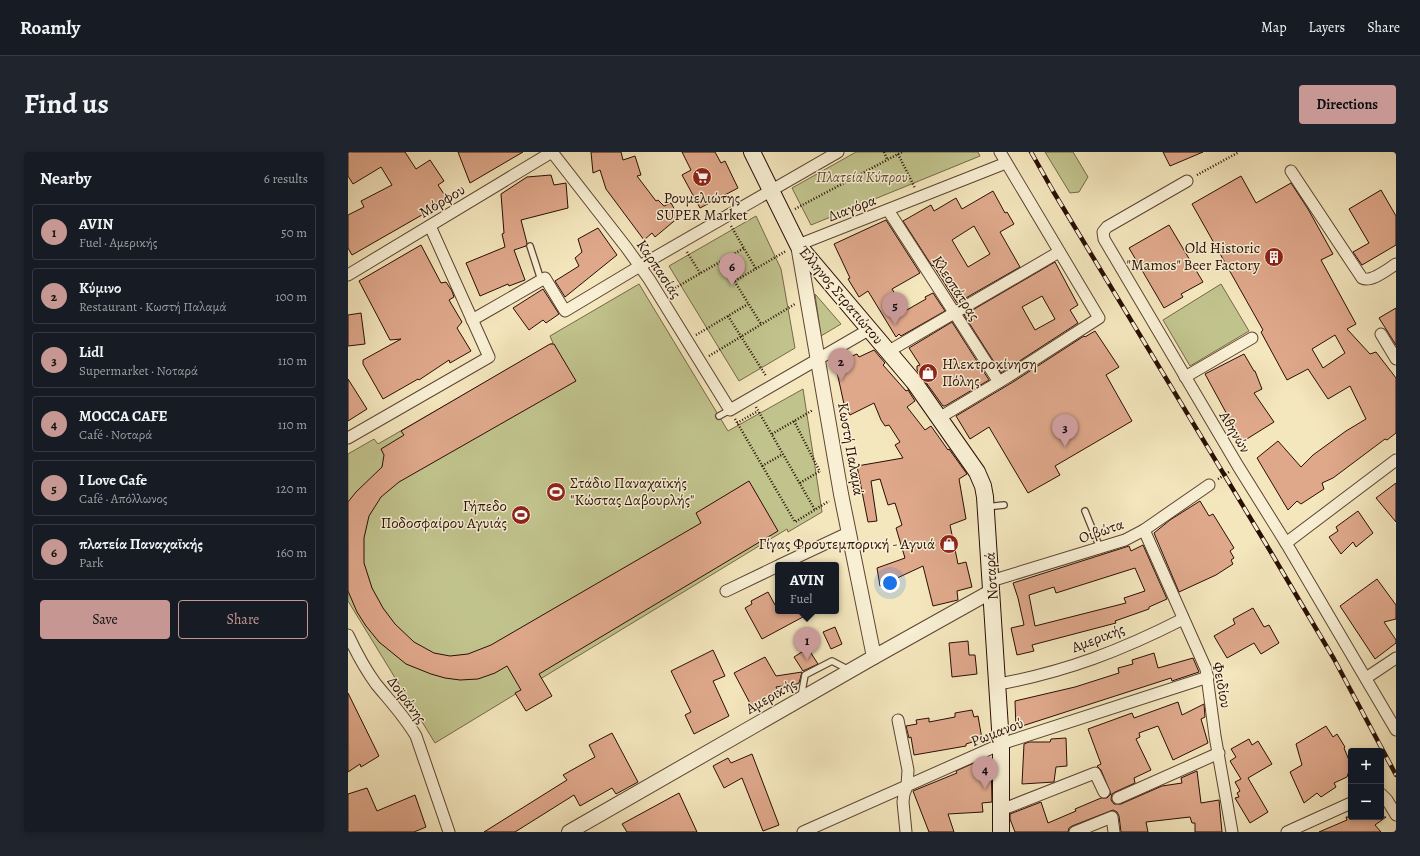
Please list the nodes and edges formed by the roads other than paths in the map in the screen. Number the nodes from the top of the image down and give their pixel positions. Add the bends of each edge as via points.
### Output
1 (552, 152) edge
2 (752, 152) edge
3 (838, 152) edge
4 (1000, 152) edge
5 (1006, 163) junction
6 (1291, 171) dead end
7 (1187, 181) road end
8 (772, 190) junction
9 (888, 210) junction
10 (430, 226) junction
11 (798, 244) junction
12 (530, 246) dead end
13 (1059, 252) junction
14 (1396, 264) edge
15 (640, 266) junction
16 (348, 275) edge
17 (543, 279) junction
18 (954, 312) junction
19 (472, 320) junction
20 (870, 329) junction
21 (1381, 334) dead end
22 (1252, 338) dead end
23 (889, 350) junction
24 (1396, 359) edge
25 (818, 360) junction
26 (1185, 377) junction
27 (999, 382) junction
28 (730, 410) junction
29 (720, 416) dead end
30 (940, 418) junction
31 (348, 438) edge
32 (1396, 460) edge
33 (1209, 485) road end
34 (1004, 505) dead end
35 (986, 507) junction
36 (1085, 511) dead end
37 (1144, 530) junction
38 (848, 533) junction
39 (1286, 543) junction
40 (1100, 548) junction
41 (787, 562) edge
42 (775, 568) edge
43 (991, 586) junction
44 (726, 591) dead end
45 (1183, 619) junction
46 (348, 635) edge
47 (874, 657) junction
48 (1396, 658) edge
49 (1208, 677) junction
50 (1366, 678) junction
51 (998, 684) junction
52 (898, 720) dead end
53 (1396, 730) edge
54 (1002, 744) junction
55 (1219, 753) junction
56 (907, 786) junction
57 (1104, 792) dead end
58 (1384, 797) edge
59 (1118, 798) dead end
60 (1348, 804) edge
61 (1001, 810) junction
62 (1396, 815) edge
63 (574, 831) edge
64 (449, 832) edge
65 (803, 832) edge
66 (906, 832) edge
67 (1001, 832) edge
68 (1075, 832) edge
69 (1114, 832) edge
70 (1232, 832) edge
71 (1287, 832) edge

1 - 10 street, Μόρφου
1 - 15 street, Καρπασίας
2 - 8 main road, Έλληνος Στρατιώτου
3 - 8 street
4 - 5 street
5 - 9 street, Διαγόρα
5 - 13 street
6 - 14 street via 1362,278 1371,279
7 - 26 street, Αθηνών via 1107,227 1103,236
8 - 11 main road, Έλληνος Στρατιώτου
8 - 15 street
9 - 11 street, Διαγόρα
9 - 18 street, Κλεοπάτρας
10 - 16 street, Μόρφου
10 - 19 street
11 - 20 main road, Έλληνος Στρατιώτου
11 - 25 street, Κωστή Παλαμά
12 - 17 lane
13 - 18 street
13 - 27 street via 1099,318
15 - 17 street via 565,311
15 - 28 street, Καρπασίας
17 - 19 street
18 - 23 street
18 - 27 street, Κλεοπάτρας
19 - 31 street via 489,357
20 - 23 main road, Έλληνος Στρατιώτου
20 - 25 street
21 - 24 street
22 - 26 street
23 - 30 main road, Νοταρά
25 - 28 street
25 - 38 street, Κωστή Παλαμά
26 - 39 street, Αθηνών
27 - 30 street
28 - 29 lane
30 - 35 main road, Νοταρά via 980,477
32 - 39 street
33 - 37 street, Οιβώτα
34 - 35 lane
35 - 43 main road, Νοταρά
36 - 40 lane
37 - 40 street, Οιβώτα via 1125,540
37 - 45 street, Φειδίου
38 - 41 street
38 - 47 street, Κωστή Παλαμά
39 - 50 street, Αθηνών
40 - 43 street, Οιβώτα
42 - 44 street
43 - 47 street, Αμερικής
43 - 51 main road, Νοταρά
45 - 49 street, Φειδίου via 1200,653
45 - 51 street, Αμερικής via 1103,656 1040,676
46 - 64 street, Δοϊράνης via 371,676 413,731
47 - 63 street, Αμερικής
48 - 50 street
49 - 54 street, Ρωμανού
49 - 55 street, Φειδίου
50 - 53 street, Αθηνών
51 - 54 main road, Νοταρά
52 - 56 street via 908,770
54 - 56 street, Ρωμανού
54 - 61 main road, Νοταρά
55 - 59 street
55 - 70 street, Φειδίου
56 - 65 street, Ρωμανού
56 - 66 street via 903,802
57 - 61 street via 1095,773
58 - 62 street
60 - 71 street
61 - 67 main road, Νοταρά
68 - 69 street via 1112,818

